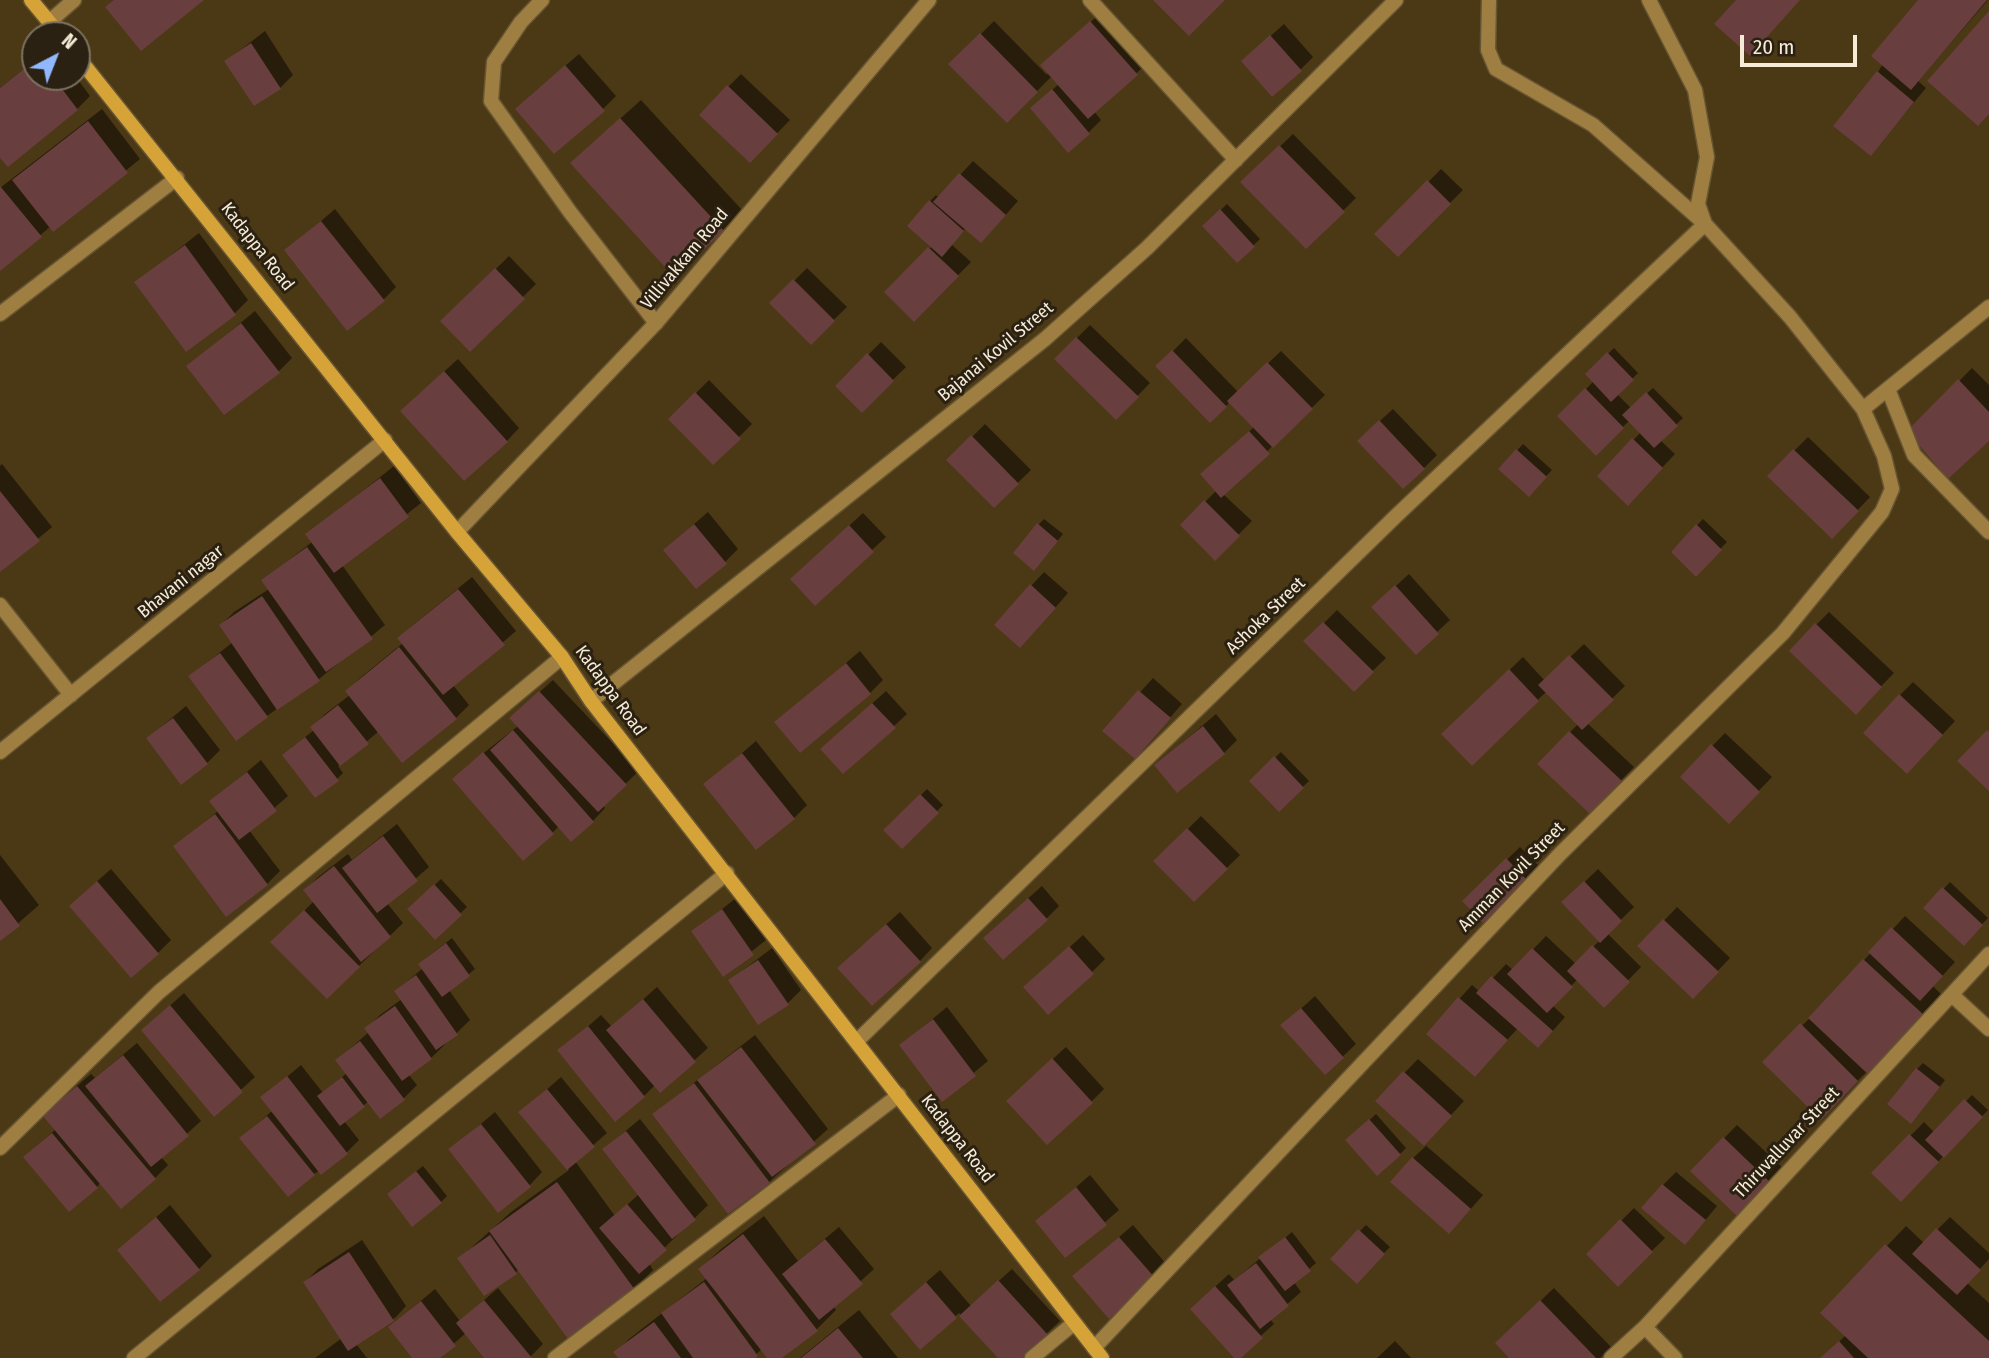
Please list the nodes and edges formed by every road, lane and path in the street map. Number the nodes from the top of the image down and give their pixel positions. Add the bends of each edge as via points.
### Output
1 (31, 0) edge
2 (74, 0) edge
3 (542, 0) edge
4 (929, 0) edge
5 (1090, 0) edge
6 (1396, 0) edge
7 (1489, 0) edge
8 (1649, 0) edge
9 (48, 21) edge
10 (50, 21) edge
11 (91, 73) edge
12 (1236, 160) junction
13 (177, 178) junction
14 (1705, 224) junction
15 (1989, 307) edge
16 (0, 314) edge
17 (656, 323) junction
18 (1888, 389) junction
19 (1863, 410) junction
20 (385, 440) junction
21 (457, 532) junction
22 (1989, 533) edge
23 (0, 605) edge
24 (562, 657) junction
25 (71, 695) junction
26 (591, 701) junction
27 (0, 752) edge
28 (727, 873) junction
29 (1989, 954) edge
30 (1952, 995) junction
31 (1989, 1029) edge
32 (857, 1041) junction
33 (899, 1095) junction
34 (0, 1148) edge
35 (1074, 1323) junction
36 (1645, 1327) junction
37 (1098, 1353) edge
38 (134, 1358) edge
39 (555, 1358) edge
40 (1032, 1358) edge
41 (1611, 1358) edge
42 (1675, 1358) edge

1 - 9 main road
2 - 10 street
3 - 17 street via 494,62 491,101
4 - 17 street, Villivakkam Road
5 - 12 street
6 - 12 street, Bajanai Kovil Street
7 - 14 street, Amman Kovil Street via 1488,50 1496,69 1593,125
8 - 14 street via 1695,90 1707,157 1698,204
11 - 13 main road, Kadappa Road
12 - 26 street, Bajanai Kovil Street via 1045,339
13 - 16 street
13 - 20 main road, Kadappa Road
14 - 19 street, Amman Kovil Street via 1790,317
14 - 32 street, Ashoka Street via 1406,506
15 - 18 street
17 - 21 street, Villivakkam Road
18 - 19 street
18 - 22 street via 1914,456
19 - 37 street, Amman Kovil Street via 1884,456 1892,489 1874,522 1783,633 1560,854
20 - 21 main road, Kadappa Road
20 - 25 street, Bhavani nagar
21 - 24 main road, Kadappa Road
23 - 25 street
24 - 26 main road, Kadappa Road
24 - 34 street via 159,992
25 - 27 street, Bhavani nagar
26 - 28 main road, Kadappa Road
28 - 32 main road, Kadappa Road
28 - 38 street
29 - 30 street, Thiruvalluvar Street
30 - 31 street
30 - 36 street, Thiruvalluvar Street
32 - 33 main road, Kadappa Road
33 - 35 main road, Kadappa Road
33 - 39 street
35 - 37 main road, Kadappa Road
35 - 40 street
36 - 41 street, Thiruvalluvar Street
36 - 42 street

